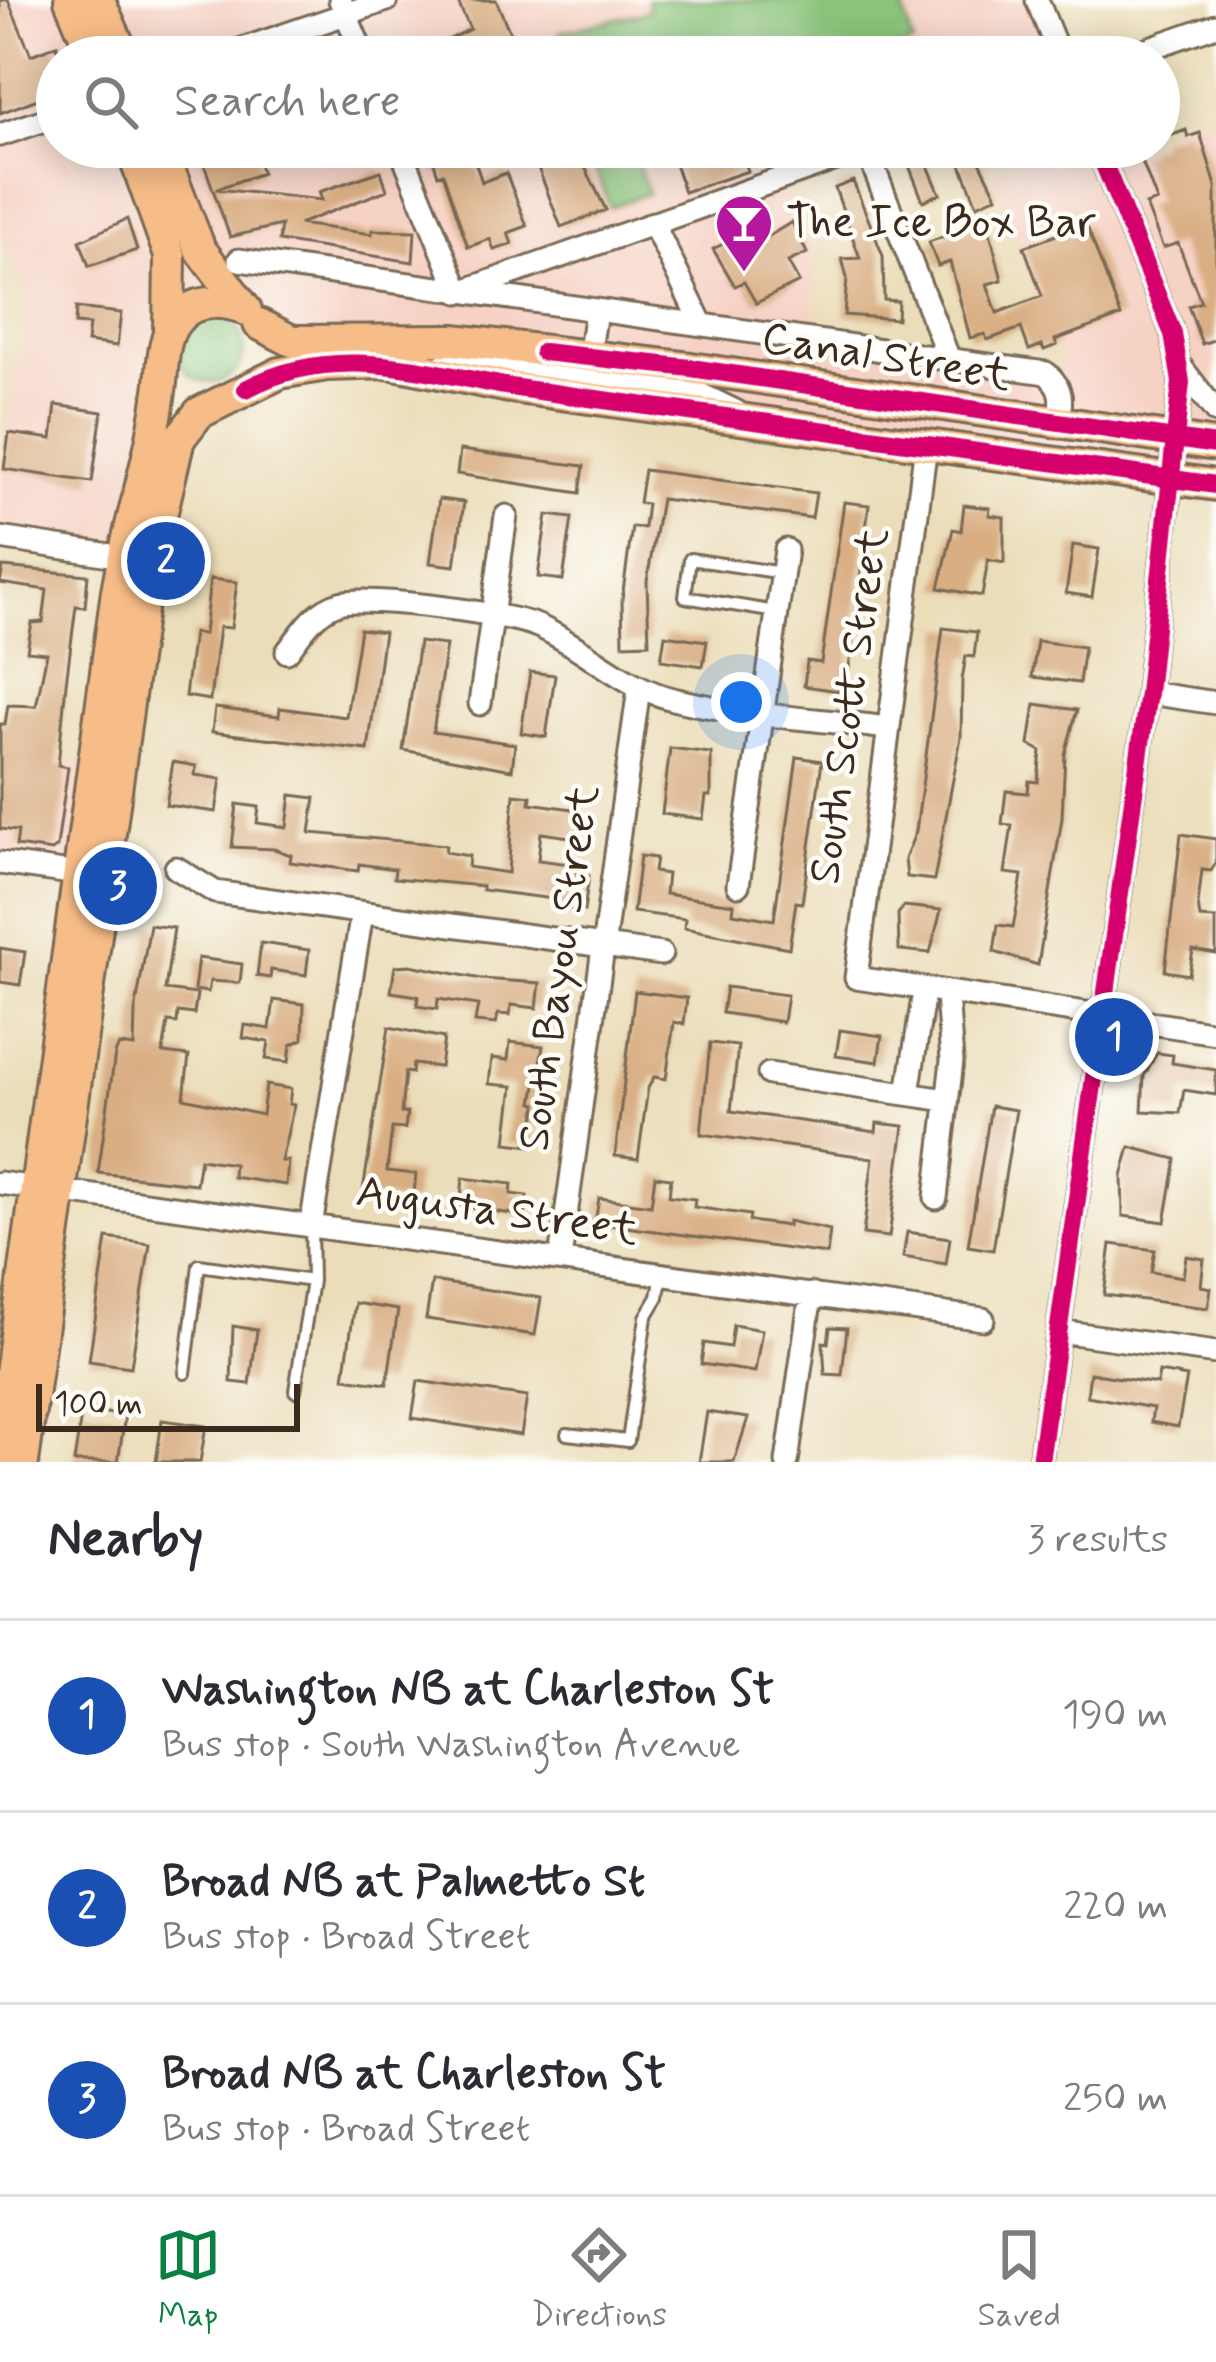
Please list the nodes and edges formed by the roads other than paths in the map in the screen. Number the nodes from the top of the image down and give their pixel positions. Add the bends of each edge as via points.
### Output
1 (70, 0) edge
2 (99, 0) edge
3 (387, 0) edge
4 (1037, 0) edge
5 (343, 7) edge
6 (1216, 25) edge
7 (85, 36) edge
8 (115, 36) edge
9 (271, 36) edge
10 (355, 36) edge
11 (1052, 36) edge
12 (1180, 38) edge
13 (36, 123) edge
14 (0, 135) edge
15 (138, 168) edge
16 (168, 168) edge
17 (409, 168) edge
18 (811, 168) edge
19 (876, 168) edge
20 (1106, 168) edge
21 (653, 223) junction
22 (239, 260) dead end
23 (460, 292) junction
24 (596, 311) junction
25 (251, 316) junction
26 (702, 325) junction
27 (167, 342) junction
28 (949, 359) junction
29 (408, 365) junction
30 (1181, 367) junction
31 (588, 368) junction
32 (235, 394) junction
33 (1216, 412) edge
34 (761, 422) junction
35 (1058, 424) junction
36 (1175, 440) junction
37 (926, 445) junction
38 (1216, 445) edge
39 (1171, 479) junction
40 (1216, 485) edge
41 (506, 516) dead end
42 (0, 538) edge
43 (123, 557) junction
44 (784, 562) joint
45 (777, 612) junction
46 (493, 617) junction
47 (287, 652) dead end
48 (639, 688) junction
49 (1148, 693) junction
50 (1216, 703) edge
51 (480, 704) dead end
52 (763, 712) junction
53 (888, 728) junction
54 (0, 863) edge
55 (176, 868) dead end
56 (93, 876) junction
57 (738, 885) dead end
58 (362, 913) junction
59 (602, 947) junction
60 (661, 954) dead end
61 (924, 992) junction
62 (947, 995) junction
63 (1102, 1017) junction
64 (1216, 1033) edge
65 (769, 1075) dead end
66 (908, 1094) junction
67 (947, 1100) junction
68 (0, 1184) edge
69 (50, 1190) junction
70 (936, 1198) dead end
71 (311, 1226) junction
72 (560, 1259) junction
73 (662, 1273) junction
74 (312, 1280) junction
75 (812, 1294) junction
76 (983, 1319) dead end
77 (1059, 1331) junction
78 (1216, 1353) edge
79 (185, 1373) dead end
80 (295, 1390) dead end
81 (567, 1434) dead end
82 (0, 1454) edge
83 (23, 1462) edge
84 (787, 1462) edge
85 (1040, 1462) edge

1 - 7 main road
2 - 8 main road
3 - 5 street
4 - 11 street
5 - 9 street
5 - 10 street
6 - 12 street
13 - 14 street
15 - 27 main road via 170,256
16 - 25 main road via 200,249
17 - 23 street
18 - 21 street
19 - 28 street
20 - 30 street
21 - 23 street
21 - 26 street
22 - 23 street, Canal Street
23 - 24 street, Canal Street
24 - 26 street, Canal Street
24 - 31 street
25 - 27 main road via 199,304 181,315
25 - 31 main road, Canal Street via 300,341 422,337
25 - 32 main road via 263,360
26 - 28 street, Canal Street
27 - 32 main road via 170,373 183,389 202,399
27 - 43 main road via 151,451
28 - 35 street, Canal Street via 1046,374 1063,399
29 - 31 street
29 - 32 main road, Canal Street via 310,367
29 - 34 main road, Canal Street
30 - 33 street
30 - 36 street
31 - 34 street via 702,395
31 - 35 main road, Canal Street via 691,368
32 - 56 main road via 191,420 175,453
34 - 37 main road, Canal Street
35 - 36 main road, Canal Street
36 - 38 main road, Canal Street
36 - 39 street
37 - 39 main road, Canal Street
37 - 53 street, South Scott Street
39 - 40 main road, Canal Street
39 - 49 street
41 - 46 street
42 - 43 street
43 - 56 main road
44 - 45 street
44 - 45 lane via 690,559 685,597
45 - 52 street
46 - 47 street via 371,599 340,603 315,616
46 - 48 street via 533,623
46 - 51 street
48 - 52 street
48 - 59 street, South Bayou Street
49 - 50 street
49 - 63 street
52 - 53 street
52 - 57 street
53 - 61 street, South Scott Street via 856,978
54 - 56 street
55 - 58 street via 215,892
56 - 69 main road
58 - 59 street
58 - 71 street
59 - 60 street
59 - 72 street, South Bayou Street
61 - 62 street
61 - 66 street
62 - 63 street
62 - 67 street
63 - 64 street
63 - 77 street
65 - 66 street
66 - 67 street
67 - 70 street
68 - 69 street, Augusta Street
69 - 71 street, Augusta Street
69 - 82 main road
69 - 83 main road
71 - 72 street, Augusta Street
71 - 74 lane
72 - 73 street, Augusta Street
73 - 75 street, Augusta Street
73 - 81 lane via 646,1317 628,1441
74 - 79 lane via 199,1265
74 - 80 lane
75 - 76 street, Augusta Street
75 - 84 street
77 - 78 street
77 - 85 street

